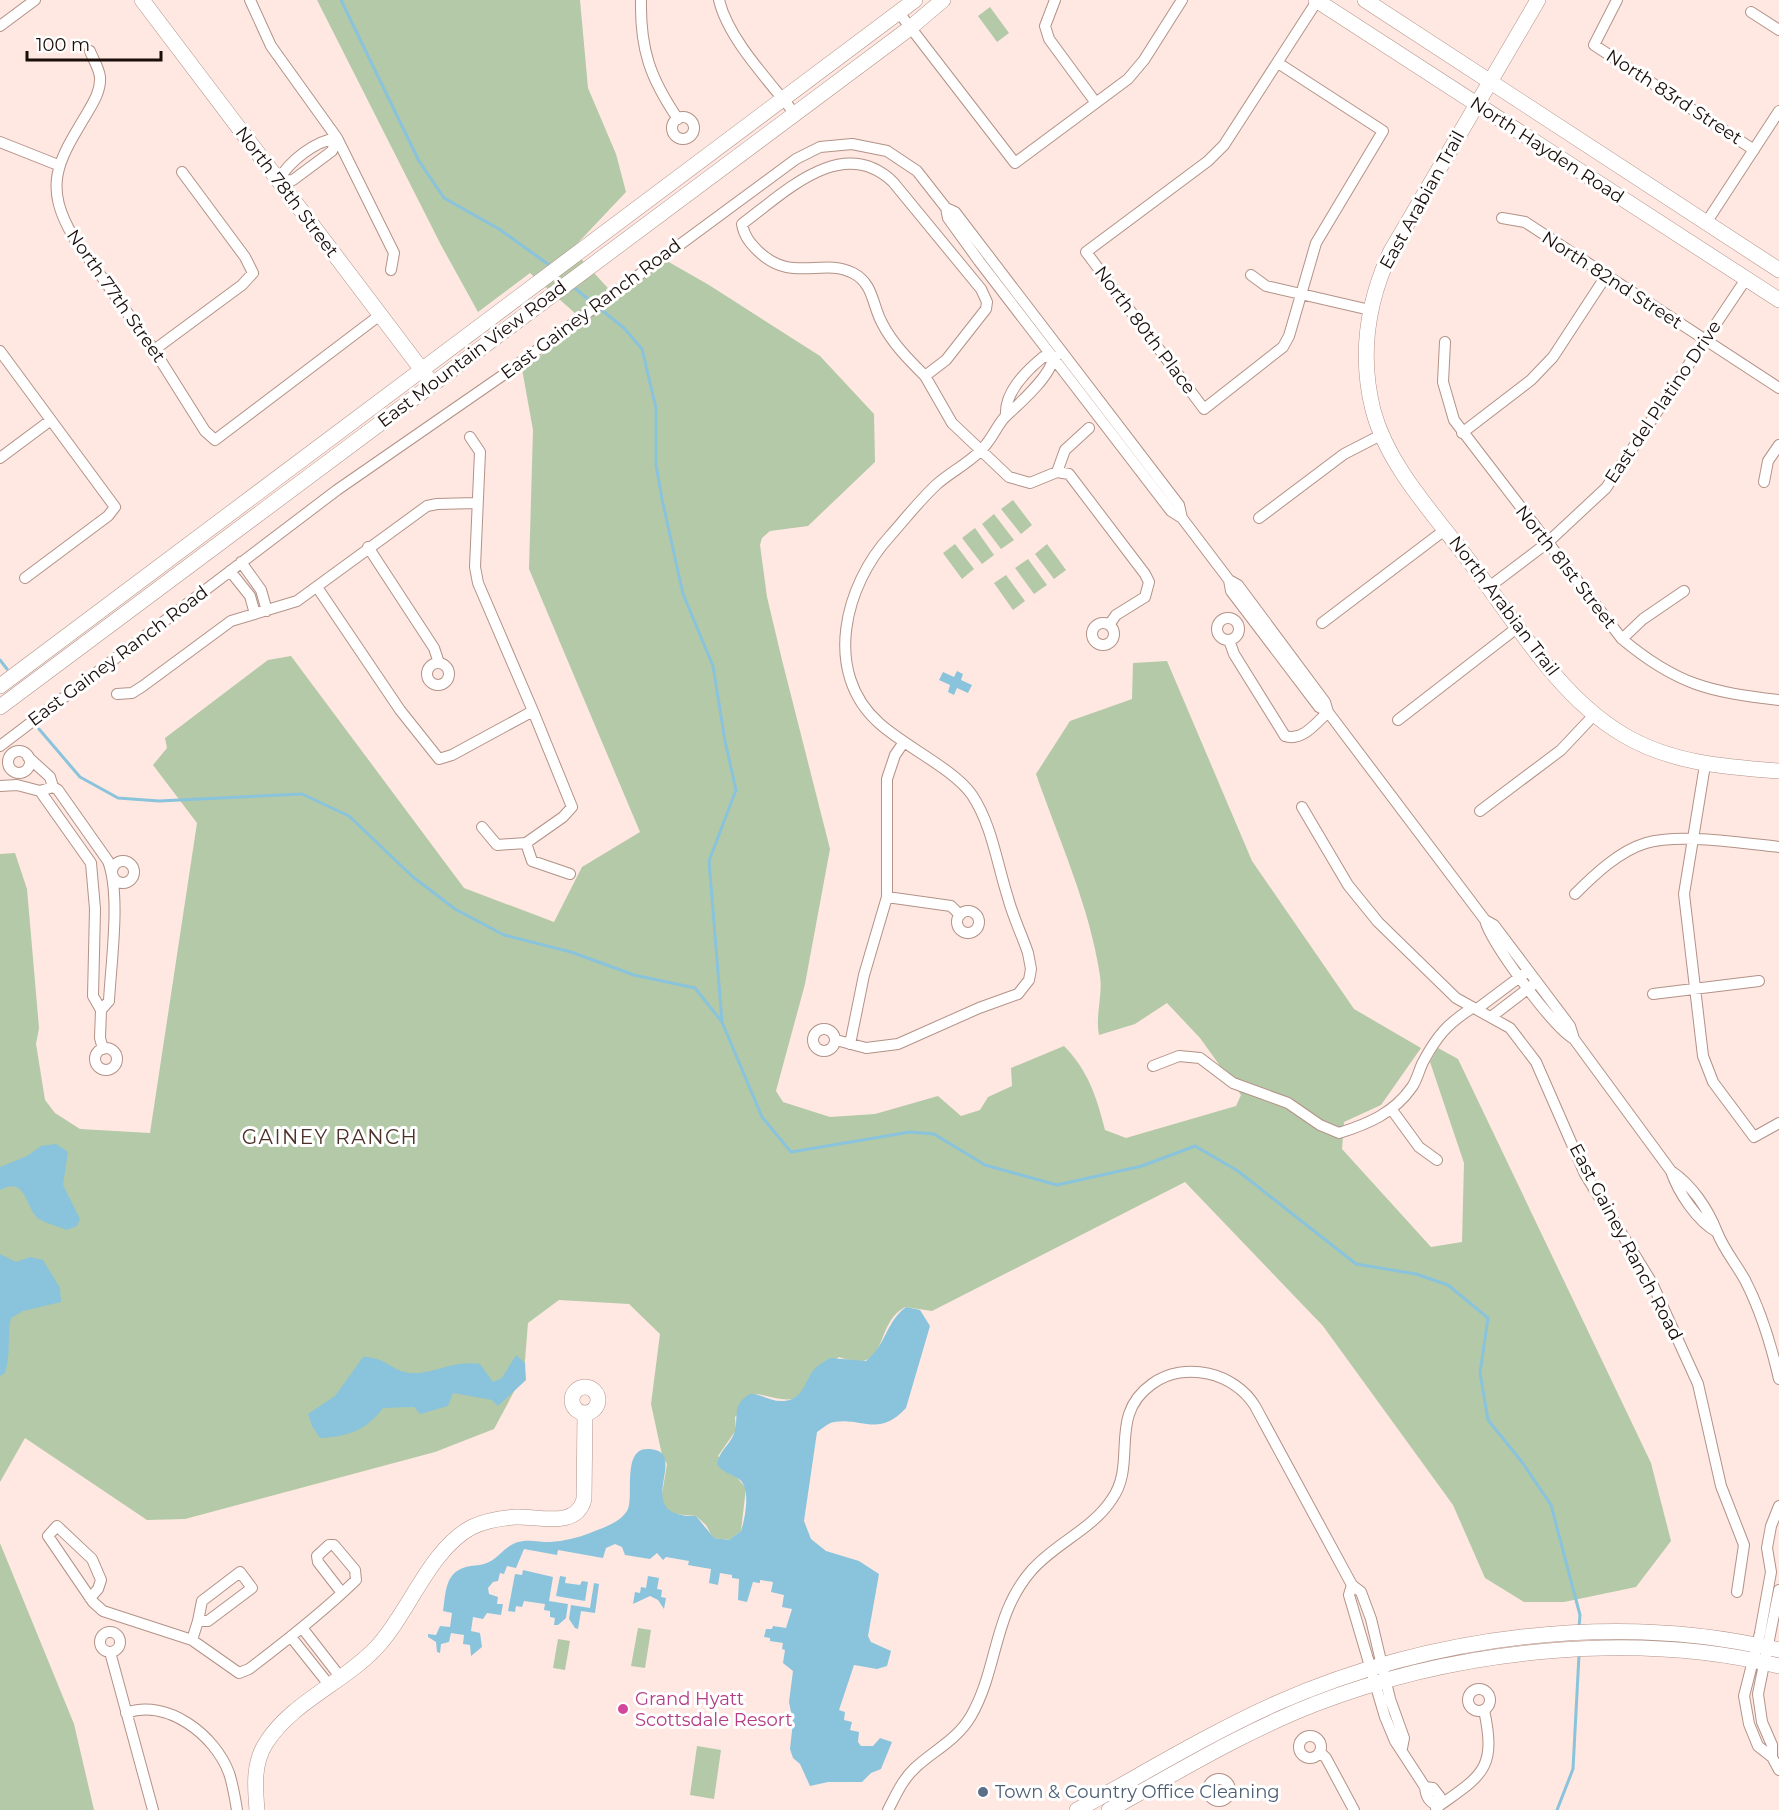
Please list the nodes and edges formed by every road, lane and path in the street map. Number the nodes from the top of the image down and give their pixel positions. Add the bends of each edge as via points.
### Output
1 (34, 0) edge
2 (142, 0) edge
3 (250, 0) edge
4 (641, 0) edge
5 (719, 0) edge
6 (915, 0) edge
7 (943, 0) edge
8 (1055, 0) edge
9 (1182, 0) edge
10 (1317, 0) edge
11 (1365, 0) edge
12 (1538, 0) edge
13 (1617, 0) edge
14 (1751, 12) dead end
15 (900, 14) junction
16 (0, 26) edge
17 (910, 28) junction
18 (1779, 30) edge
19 (90, 51) dead end
20 (1278, 63) junction
21 (1490, 82) junction
22 (785, 100) junction
23 (1096, 103) junction
24 (1476, 104) junction
25 (1779, 111) edge
26 (795, 114) junction
27 (678, 119) dead end
28 (337, 138) junction
29 (0, 142) edge
30 (1754, 150) junction
31 (58, 165) junction
32 (183, 172) dead end
33 (278, 181) junction
34 (1502, 218) dead end
35 (1706, 223) junction
36 (390, 270) dead end
37 (1779, 270) edge
38 (1251, 275) dead end
39 (1606, 276) junction
40 (1746, 279) junction
41 (1301, 294) junction
42 (1779, 300) edge
43 (1370, 309) junction
44 (380, 315) junction
45 (1705, 340) junction
46 (1445, 342) dead end
47 (154, 350) junction
48 (0, 351) edge
49 (1057, 356) junction
50 (422, 370) junction
51 (925, 376) junction
52 (432, 383) junction
53 (1779, 388) edge
54 (1005, 416) junction
55 (51, 420) junction
56 (1089, 428) dead end
57 (1462, 433) junction
58 (1381, 435) junction
59 (470, 437) dead end
60 (1779, 445) edge
61 (981, 451) junction
62 (0, 458) edge
63 (1057, 471) junction
64 (1764, 482) dead end
65 (476, 503) junction
66 (1258, 518) dead end
67 (1446, 529) junction
68 (1547, 543) junction
69 (368, 547) junction
70 (241, 562) junction
71 (230, 571) junction
72 (24, 578) dead end
73 (318, 587) junction
74 (1489, 587) junction
75 (1684, 591) dead end
76 (267, 611) junction
77 (255, 614) junction
78 (1322, 622) dead end
79 (1109, 625) dead end
80 (1518, 627) junction
81 (1622, 639) junction
82 (1229, 640) dead end
83 (439, 663) dead end
84 (0, 686) edge
85 (117, 694) dead end
86 (1779, 700) edge
87 (1, 705) edge
88 (534, 711) junction
89 (1328, 712) junction
90 (1594, 715) junction
91 (1398, 720) dead end
92 (904, 742) junction
93 (3, 744) edge
94 (13, 752) junction
95 (28, 757) junction
96 (1705, 765) junction
97 (1779, 771) edge
98 (19, 772) junction
99 (17, 784) junction
100 (0, 786) edge
101 (53, 787) junction
102 (40, 791) junction
103 (1302, 807) dead end
104 (1480, 811) dead end
105 (81, 823) junction
106 (482, 827) dead end
107 (70, 832) junction
108 (1691, 840) junction
109 (526, 843) junction
110 (1779, 847) edge
111 (570, 874) dead end
112 (113, 879) junction
113 (95, 884) junction
114 (1575, 894) dead end
115 (887, 897) junction
116 (960, 915) dead end
117 (95, 938) junction
118 (112, 940) junction
119 (1524, 973) junction
120 (1759, 981) dead end
121 (1533, 985) junction
122 (1694, 989) junction
123 (1653, 994) dead end
124 (1474, 1008) junction
125 (101, 1010) junction
126 (1491, 1017) junction
127 (836, 1040) dead end
128 (850, 1044) junction
129 (103, 1049) dead end
130 (1153, 1066) dead end
131 (1392, 1110) junction
132 (1779, 1123) edge
133 (1437, 1160) dead end
134 (1779, 1379) edge
135 (585, 1414) dead end
136 (1778, 1513) edge
137 (1775, 1572) edge
138 (1779, 1590) edge
139 (1737, 1592) dead end
140 (342, 1593) dead end
141 (90, 1598) junction
142 (198, 1621) junction
143 (303, 1629) junction
144 (291, 1637) junction
145 (192, 1640) junction
146 (1768, 1648) edge
147 (110, 1652) dead end
148 (1765, 1664) edge
149 (1377, 1667) junction
150 (335, 1682) junction
151 (1380, 1683) junction
152 (1484, 1710) dead end
153 (126, 1713) junction
154 (1761, 1714) junction
155 (1748, 1718) junction
156 (1320, 1752) dead end
157 (1772, 1756) junction
158 (1779, 1770) edge
159 (892, 1807) edge
160 (1435, 1808) edge
161 (153, 1810) edge
162 (237, 1810) edge
163 (257, 1810) edge
164 (1077, 1810) edge
165 (1109, 1810) edge
166 (1354, 1810) edge

1 - 16 street
2 - 33 main road, North 78th Street
3 - 28 street via 271,46
4 - 27 street via 641,28 650,72
5 - 22 street via 737,38
6 - 15 main road, East Mountain View Road
7 - 17 main road, East Mountain View Road
8 - 23 street via 1045,26 1049,39
9 - 23 street via 1144,60 1128,79
10 - 20 street
10 - 24 main road, North Hayden Road
11 - 21 main road, North Hayden Road
12 - 21 main road, East Arabian Trail
13 - 30 street, North 83rd Street via 1594,45
14 - 18 street
15 - 17 street
15 - 22 main road, East Mountain View Road
17 - 23 street via 1015,163
17 - 26 main road, East Mountain View Road
19 - 31 street via 100,76 99,92
20 - 41 street via 1383,131 1316,243
20 - 41 street, North 80th Place via 1224,145 1208,161 1086,252 1204,409 1283,347
21 - 24 main road, East Arabian Trail
21 - 35 main road, North Hayden Road
22 - 26 street
22 - 50 main road, East Mountain View Road
24 - 40 main road, North Hayden Road
24 - 43 main road, East Arabian Trail via 1391,251
25 - 30 street
26 - 52 main road, East Mountain View Road
28 - 33 street via 332,151 293,180
28 - 36 street via 394,253
29 - 31 street
30 - 35 street
31 - 47 street, North 77th Street via 58,200 64,221
32 - 47 street via 253,273
33 - 44 main road, North 78th Street
34 - 39 street, North 82nd Street via 1525,222
35 - 37 main road, North Hayden Road
38 - 41 street via 1266,286
39 - 45 street, North 82nd Street
39 - 57 street via 1553,357 1531,380
40 - 42 main road, North Hayden Road
40 - 45 street, East del Platino Drive
41 - 43 street
43 - 58 main road, North Arabian Trail via 1366,373
44 - 47 street, North 77th Street via 215,440 205,431
44 - 50 main road, North 78th Street
45 - 53 street, North 82nd Street
45 - 68 street, East del Platino Drive via 1621,469 1590,506
46 - 57 street, North 81st Street via 1443,382 1449,408
48 - 55 street
49 - 54 street via 1052,369
49 - 54 street via 1043,357 1020,380 1005,406
49 - 70 street, East Gainey Ranch Road via 955,212 946,208 917,171 887,152 842,143 820,147 796,159
49 - 89 street, East Gainey Ranch Road via 1179,505 1182,518 1228,580 1230,591 1284,654 1319,707
50 - 52 main road, North 78th Street
50 - 84 main road, East Mountain View Road
51 - 51 street via 946,360 986,309 987,302 981,289 886,175 847,162 830,166 814,172 742,224 749,242 775,264 797,270 839,269 863,280 881,322
51 - 61 street via 952,423
52 - 87 main road, East Mountain View Road
54 - 61 street
55 - 62 street
55 - 72 street via 115,507
56 - 63 street via 1065,450
57 - 68 street, North 81st Street
58 - 66 street via 1344,453
58 - 67 main road, North Arabian Trail
59 - 65 street via 480,452
60 - 64 street via 1768,461
61 - 63 street via 1009,477 1030,483
61 - 92 street via 936,485 880,546 853,596 845,632 850,676 864,706
63 - 79 street via 1069,474 1149,582 1145,597 1116,615
65 - 69 street, East Gainey Ranch Road via 427,506
65 - 88 street via 478,583
67 - 74 main road, North Arabian Trail
67 - 78 street
68 - 74 street, East del Platino Drive
68 - 81 street, North 81st Street
69 - 73 street, East Gainey Ranch Road
69 - 83 street via 434,648
70 - 71 street, East Gainey Ranch Road
70 - 76 street via 261,590
71 - 77 street via 250,596
71 - 93 street, East Gainey Ranch Road
73 - 76 street, East Gainey Ranch Road via 289,605
73 - 88 street via 400,710 439,759
74 - 80 main road, North Arabian Trail
75 - 81 street
76 - 77 street, East Gainey Ranch Road
77 - 85 street, East Gainey Ranch Road via 220,627 132,693
80 - 90 main road, North Arabian Trail
80 - 91 street
81 - 86 street, North 81st Street via 1648,661 1702,688
82 - 89 street via 1285,736 1301,736
88 - 109 street via 572,807
89 - 119 street, East Gainey Ranch Road via 1485,920 1494,925
90 - 96 main road, North Arabian Trail via 1651,748
90 - 104 street via 1561,750
92 - 115 street via 887,779
92 - 128 street via 959,782 979,806 1031,969 1029,980 1018,994 898,1044 879,1048
93 - 94 street, East Gainey Ranch Road
94 - 95 street, East Gainey Ranch Road via 24,752
94 - 98 street, East Gainey Ranch Road via 8,764
95 - 98 street, East Gainey Ranch Road via 27,767
95 - 101 street, East Gainey Ranch Road via 50,777
96 - 97 main road, North Arabian Trail
96 - 108 street
98 - 99 street, East Gainey Ranch Road
99 - 100 street
99 - 102 street
101 - 102 street
101 - 105 street, East Gainey Ranch Road
102 - 107 street, East Gainey Ranch Road
103 - 124 street, East Gainey Ranch Road via 1362,904 1456,998
105 - 107 street
105 - 112 street, East Gainey Ranch Road via 108,861
106 - 109 street via 496,845
107 - 113 street, East Gainey Ranch Road via 91,863
108 - 110 street
108 - 114 street via 1644,843 1629,850
108 - 122 street via 1684,894
109 - 111 street via 532,861
112 - 113 street
112 - 118 street, East Gainey Ranch Road
113 - 117 street, East Gainey Ranch Road
115 - 116 street via 951,906
115 - 128 street via 864,975
117 - 118 street
117 - 125 street, East Gainey Ranch Road via 93,996
118 - 125 street, East Gainey Ranch Road via 109,1000
119 - 121 street, East Gainey Ranch Road
119 - 124 street
120 - 122 street
121 - 126 street
121 - 134 street, East Gainey Ranch Road via 1570,1026 1574,1039 1671,1171 1682,1178 1714,1221 1754,1298
122 - 123 street
122 - 132 street via 1707,1068 1713,1082 1754,1137
124 - 126 street, East Gainey Ranch Road
124 - 131 street via 1448,1024 1413,1086
125 - 129 street, East Gainey Ranch Road
126 - 139 street, East Gainey Ranch Road via 1510,1028 1536,1062 1586,1174 1652,1283 1676,1332 1698,1384 1721,1486 1744,1545
127 - 128 street
130 - 131 street via 1179,1056 1200,1058 1233,1083 1288,1103 1320,1125 1340,1133 1364,1126
131 - 133 street via 1419,1147
135 - 150 main road via 584,1499 580,1509 565,1518 516,1517 472,1527 443,1551 382,1641
136 - 137 street via 1767,1548
137 - 146 street
138 - 146 street
140 - 143 street
141 - 141 street via 48,1536 57,1526 92,1559 101,1580
141 - 145 street via 103,1611
142 - 142 street via 208,1621 252,1588 240,1572 202,1601
142 - 145 street
143 - 144 street
143 - 150 street
144 - 145 street via 239,1674
144 - 150 street
146 - 148 street
146 - 149 main road via 1687,1636 1548,1635 1453,1648
147 - 153 street
148 - 151 main road via 1701,1653 1552,1652 1479,1659
148 - 154 street via 1758,1694
148 - 155 street via 1744,1696
149 - 151 street
149 - 159 street via 1361,1592 1352,1585 1249,1396 1222,1377 1201,1372 1160,1379 1138,1398 1128,1414 1123,1477 1113,1498 1095,1520 1031,1571 1005,1611 984,1687 970,1718 952,1739 907,1777
149 - 164 main road via 1257,1712
150 - 163 main road via 283,1722 264,1746 256,1771
151 - 160 street via 1385,1717 1395,1741
151 - 165 main road via 1315,1704 1270,1724
152 - 160 street via 1490,1751 1486,1765 1479,1777
153 - 161 street
153 - 162 street via 148,1708 195,1728 209,1741 229,1772
154 - 155 street
154 - 157 street
155 - 157 street via 1758,1746
156 - 166 street
157 - 158 street

